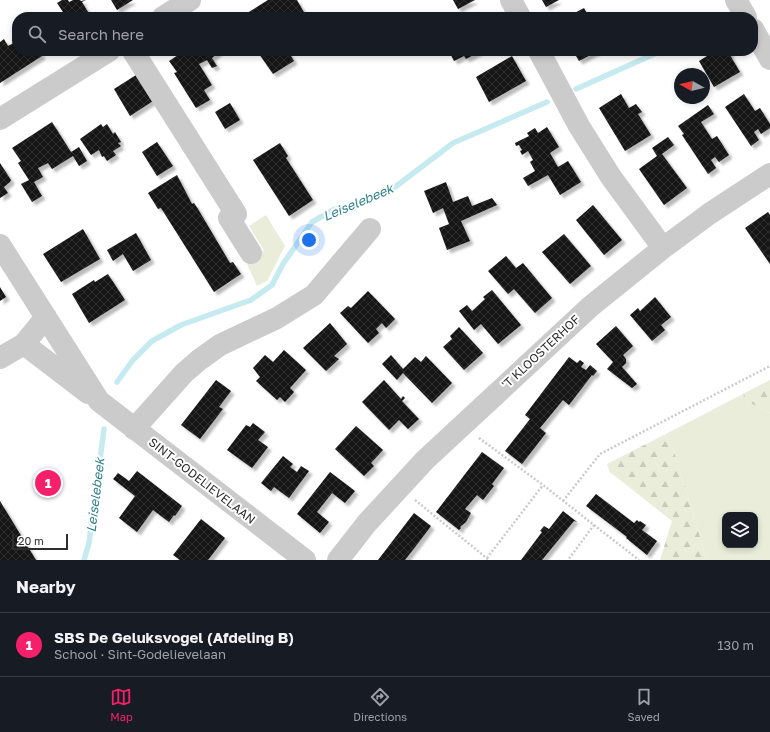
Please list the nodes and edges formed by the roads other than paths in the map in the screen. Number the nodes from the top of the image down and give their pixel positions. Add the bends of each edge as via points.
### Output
1 (190, 0) edge
2 (511, 0) edge
3 (736, 0) edge
4 (171, 12) edge
5 (517, 12) edge
6 (745, 12) edge
7 (758, 31) edge
8 (101, 56) edge
9 (136, 56) edge
10 (542, 56) edge
11 (770, 59) edge
12 (0, 119) edge
13 (770, 174) edge
14 (370, 229) dead end
15 (0, 245) edge
16 (663, 248) junction
17 (251, 253) dead end
18 (46, 317) junction
19 (24, 344) junction
20 (0, 358) edge
21 (99, 401) junction
22 (134, 429) junction
23 (305, 560) edge
24 (338, 560) edge

1 - 4 street
2 - 5 street
3 - 6 street
7 - 11 street
8 - 12 street
9 - 17 street via 236,214 228,218
10 - 16 street via 607,170
13 - 16 street, 'T KLOOSTERHOF
14 - 22 street via 314,295 277,318 220,345 198,360
15 - 18 street, SINT-GODELIEVELAAN
16 - 24 street, 'T KLOOSTERHOF via 591,306 425,460 367,523
18 - 19 street
18 - 21 street, SINT-GODELIEVELAAN
19 - 20 street
19 - 21 street, SINT-GODELIEVELAAN
21 - 22 street, SINT-GODELIEVELAAN
22 - 23 street, SINT-GODELIEVELAAN

